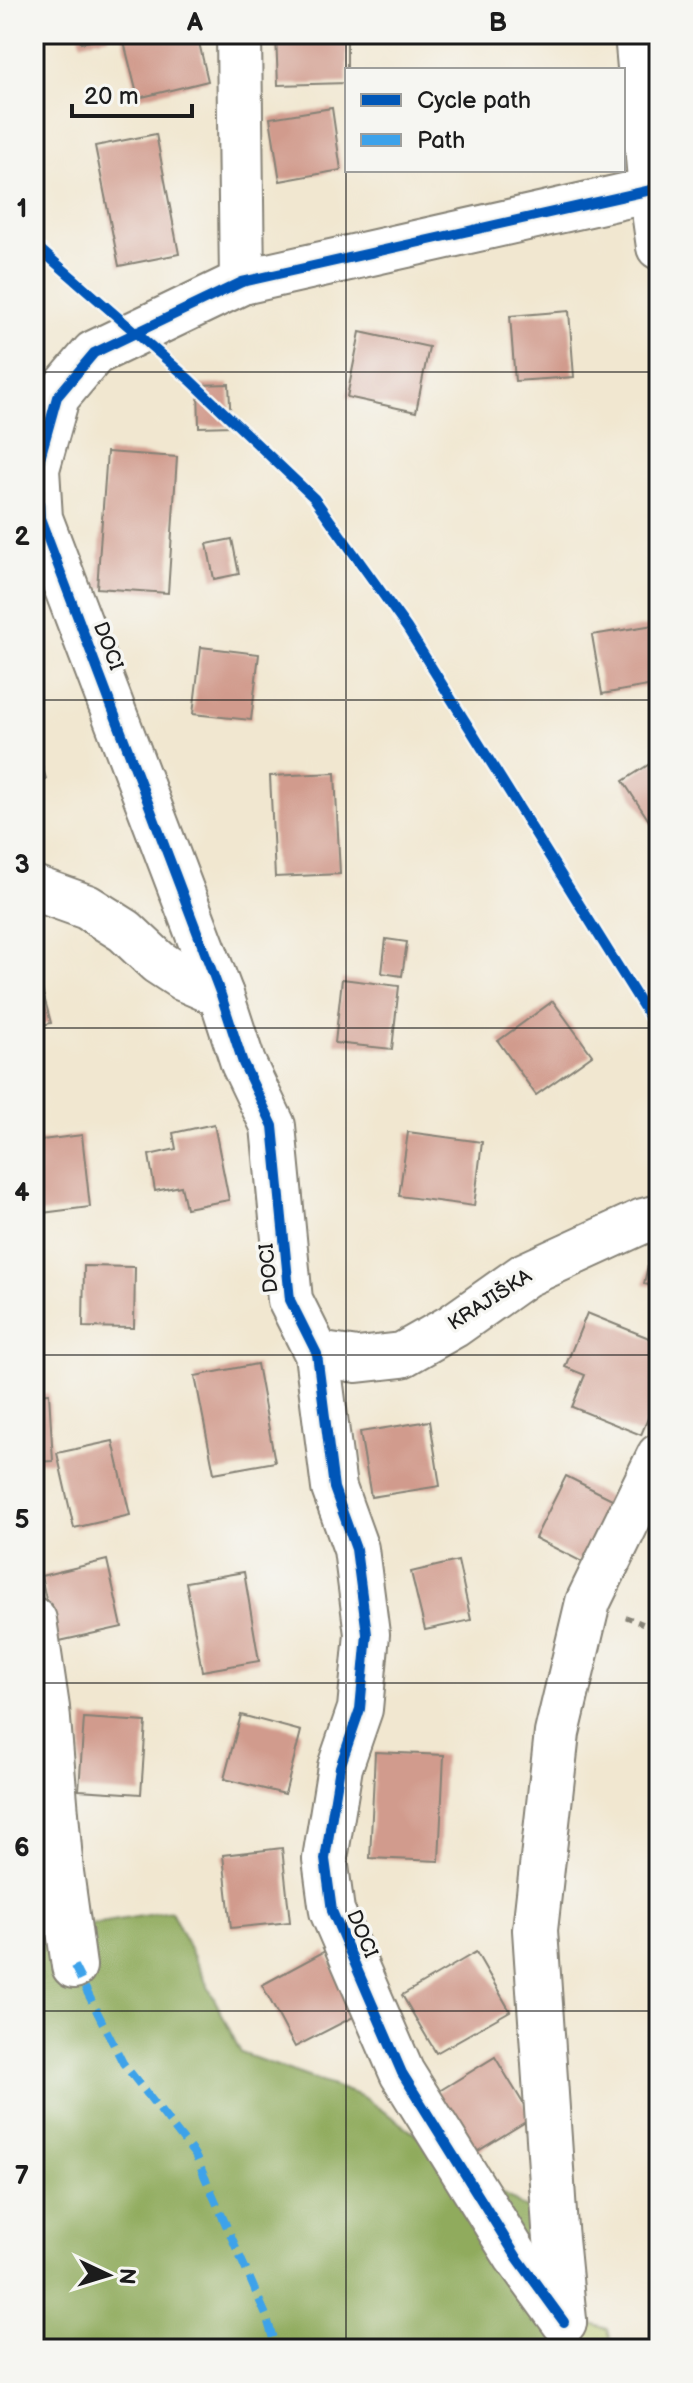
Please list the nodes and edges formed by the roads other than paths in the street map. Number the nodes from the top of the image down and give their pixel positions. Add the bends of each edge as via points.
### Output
1 (239, 34) edge
2 (637, 34) edge
3 (655, 190) edge
4 (659, 247) edge
5 (242, 282) junction
6 (34, 888) edge
7 (221, 995) junction
8 (659, 1217) edge
9 (317, 1354) junction
10 (659, 1456) edge
11 (34, 1620) edge
12 (74, 1966) dead end
13 (566, 2336) edge

1 - 5 street
2 - 3 street
3 - 4 street
3 - 5 street, DOCI
5 - 7 street, DOCI via 94,353 57,397 37,469 40,518
6 - 7 street via 87,907 125,931 158,962
7 - 9 street, DOCI via 243,1063 273,1126 290,1300
8 - 9 street, KRAJIŠKA via 525,1275 402,1355 357,1360
9 - 13 street, DOCI via 334,1488 356,1549 367,1634 360,1709 340,1767 325,1859 332,1911 402,2073
10 - 13 street via 588,1602 557,1733 535,1930
11 - 12 street

